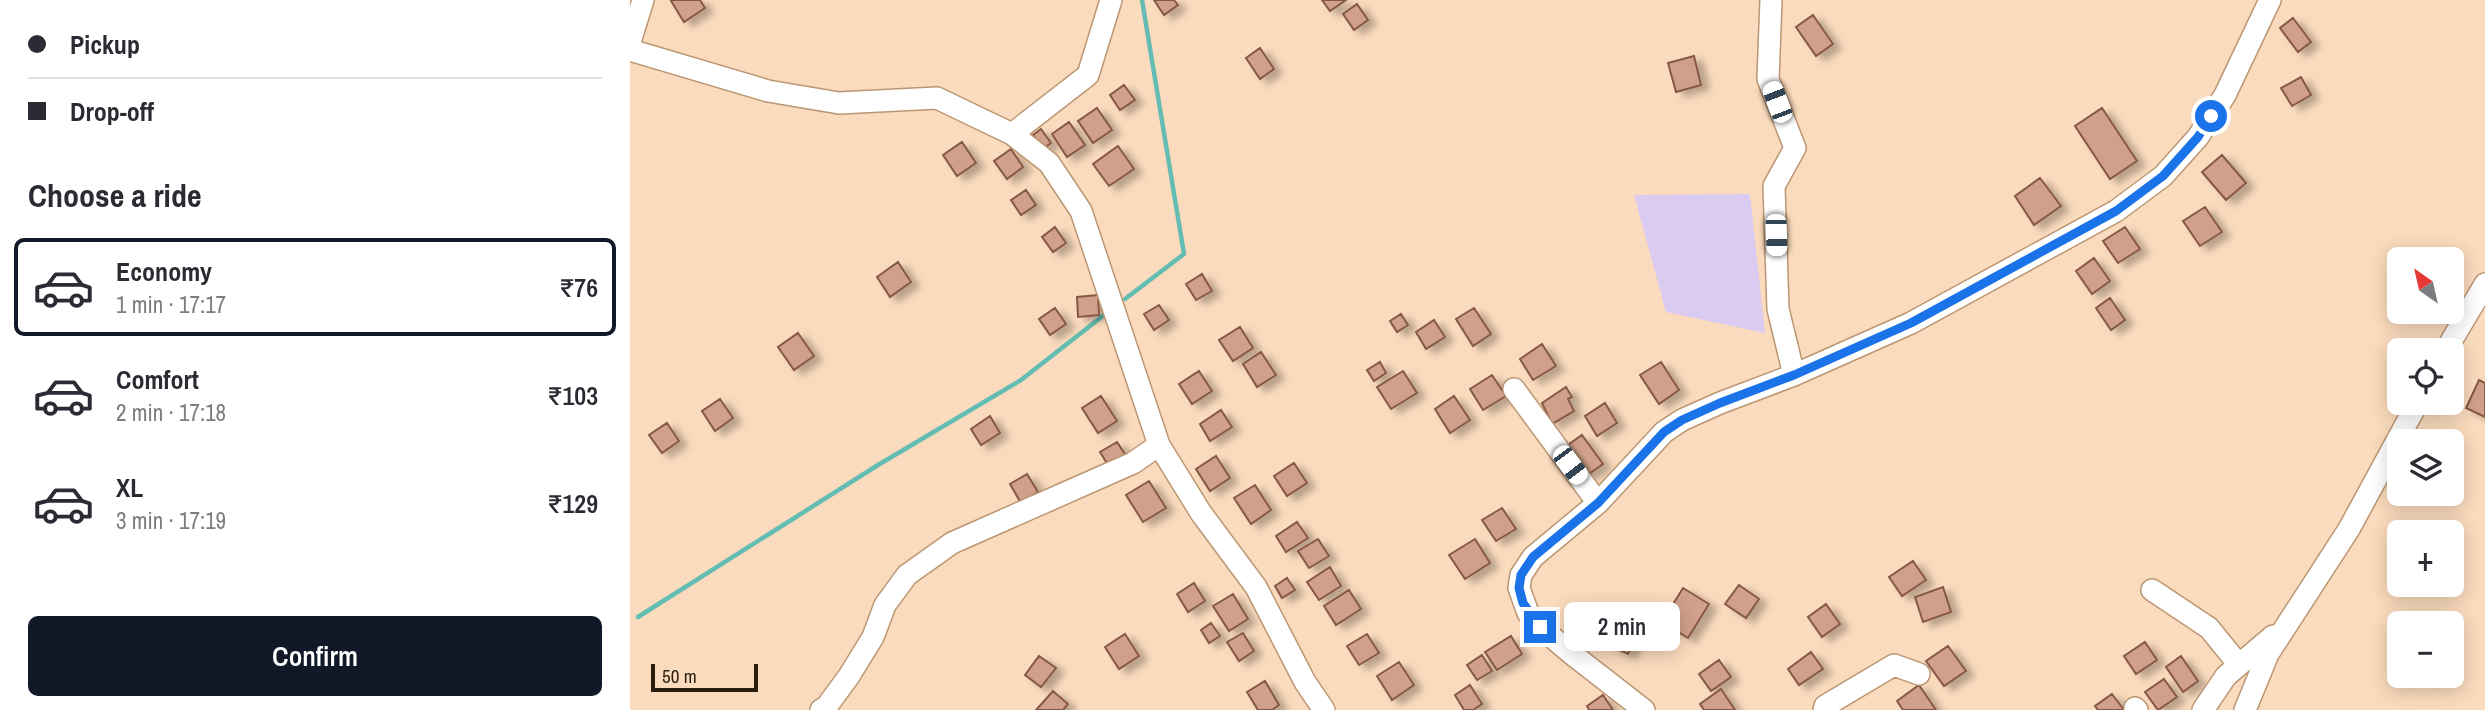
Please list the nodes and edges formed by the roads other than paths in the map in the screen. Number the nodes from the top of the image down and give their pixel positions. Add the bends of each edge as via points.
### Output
1 (643, 0) edge
2 (1111, 0) edge
3 (1771, 0) edge
4 (2270, 0) edge
5 (630, 42) edge
6 (630, 50) edge
7 (1012, 134) junction
8 (2485, 284) edge
9 (2453, 338) edge
10 (1794, 375) junction
11 (1514, 389) dead end
12 (2411, 415) edge
13 (1158, 445) junction
14 (1598, 503) junction
15 (2152, 590) dead end
16 (2288, 623) junction
17 (2239, 665) junction
18 (1919, 674) dead end
19 (821, 710) edge
20 (1324, 710) edge
21 (1643, 710) edge
22 (1824, 710) edge
23 (2203, 710) edge
24 (2245, 710) edge

1 - 5 street
2 - 7 street via 1088,75
3 - 10 street via 1768,79 1795,148 1774,186 1779,309
4 - 10 street via 2225,95 2198,137 2163,176 2116,211 1911,323
6 - 7 street via 768,92 839,103 937,98
7 - 13 street via 1049,163 1081,211
8 - 9 street
10 - 14 street via 1682,420 1664,432
11 - 14 street
12 - 16 street via 2349,530
13 - 19 street via 1133,463 952,542 908,575 885,605 873,637 849,676
13 - 20 street via 1256,587 1304,682
14 - 21 street via 1533,557 1521,575 1519,588 1528,613 1540,627
15 - 17 street via 2208,628
16 - 17 street
16 - 24 street via 2268,654
17 - 23 street
18 - 22 street via 1894,665

